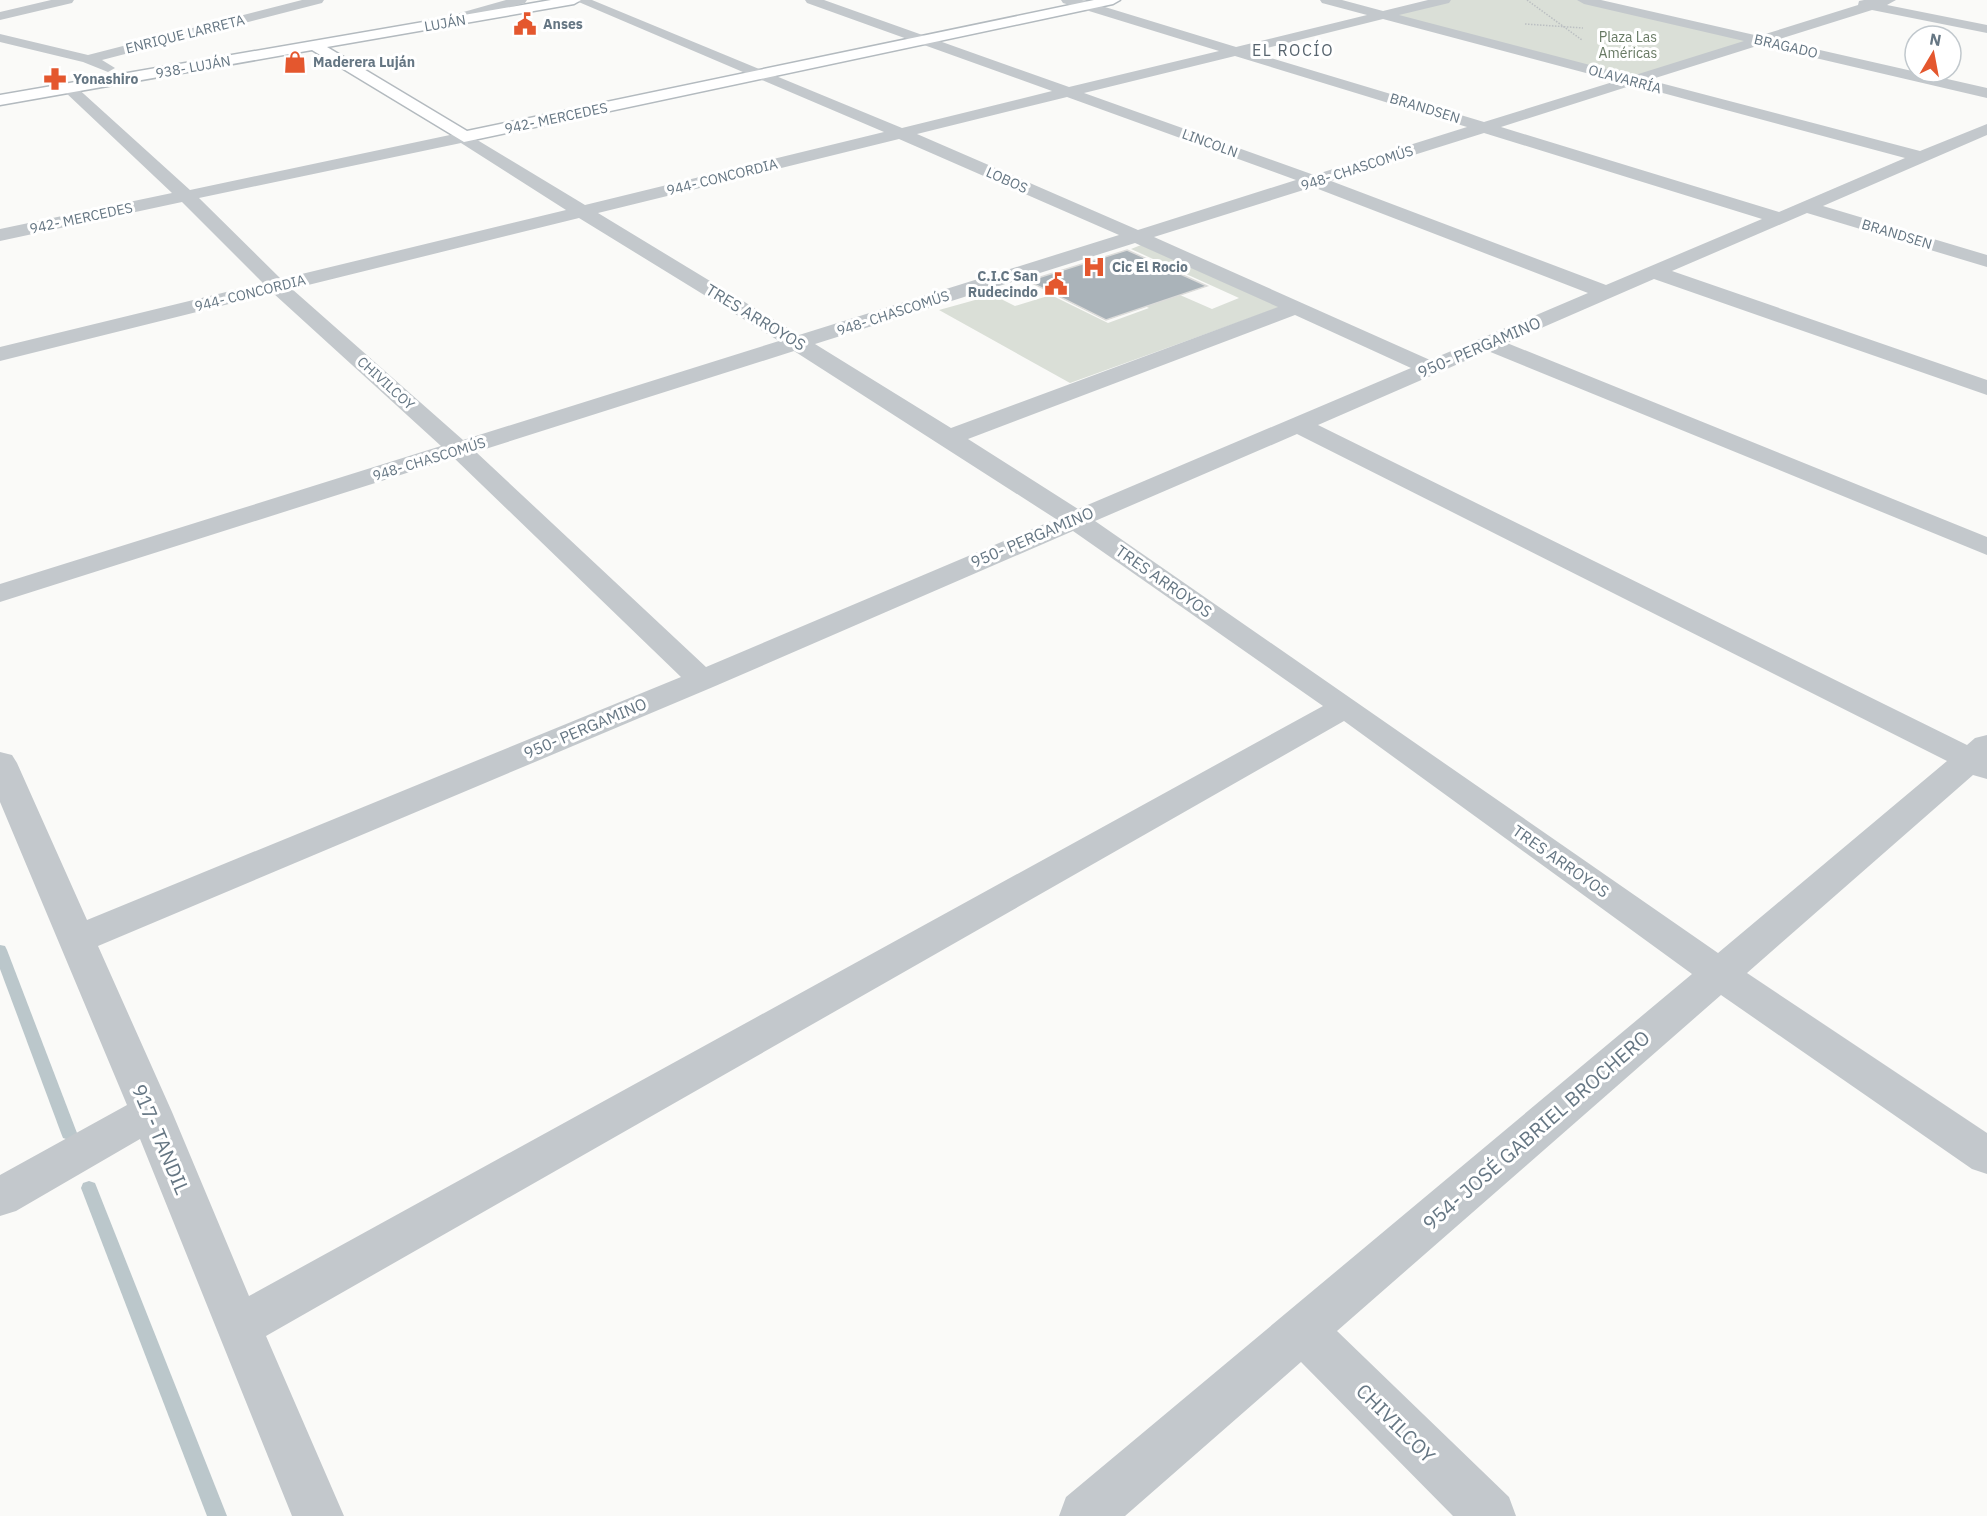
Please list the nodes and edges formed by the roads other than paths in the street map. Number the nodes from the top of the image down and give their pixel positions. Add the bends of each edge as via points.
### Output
1 (67, 0) edge
2 (316, 0) edge
3 (520, 0) edge
4 (574, 0) edge
5 (581, 0) edge
6 (812, 0) edge
7 (1068, 0) edge
8 (1113, 0) edge
9 (1327, 0) edge
10 (1444, 0) edge
11 (1584, 0) edge
12 (1845, 0) edge
13 (1888, 0) edge
14 (1086, 6) junction
15 (1872, 6) junction
16 (1383, 15) junction
17 (0, 16) edge
18 (433, 25) junction
19 (1987, 29) edge
20 (0, 38) edge
21 (926, 40) junction
22 (1759, 40) junction
23 (315, 46) junction
24 (1239, 51) junction
25 (88, 59) junction
26 (764, 74) junction
27 (128, 78) junction
28 (1632, 81) junction
29 (69, 88) junction
30 (1070, 92) junction
31 (1987, 93) edge
32 (0, 100) edge
33 (1485, 127) junction
34 (1987, 129) edge
35 (900, 134) junction
36 (464, 137) junction
37 (1922, 157) junction
38 (1315, 181) junction
39 (186, 196) junction
40 (1806, 207) junction
41 (580, 212) junction
42 (1780, 218) junction
43 (0, 235) edge
44 (1134, 236) junction
45 (1987, 261) edge
46 (1654, 272) junction
47 (277, 286) junction
48 (1605, 292) junction
49 (1297, 307) junction
50 (799, 343) junction
51 (1488, 343) junction
52 (0, 354) edge
53 (1430, 368) junction
54 (1987, 388) edge
55 (1298, 424) junction
56 (950, 437) junction
57 (460, 450) junction
58 (1074, 519) junction
59 (1987, 547) edge
60 (0, 593) edge
61 (702, 680) junction
62 (1345, 707) junction
63 (1981, 757) edge
64 (2, 774) edge
65 (75, 940) junction
66 (1718, 973) junction
67 (151, 1112) junction
68 (1987, 1156) edge
69 (0, 1197) edge
70 (238, 1327) junction
71 (1302, 1330) junction
72 (318, 1516) edge
73 (1085, 1516) edge
74 (1490, 1516) edge

1 - 17 street
2 - 25 street, ENRIQUE LARRETA
3 - 18 street
4 - 18 main road, LUJÁN
5 - 26 street, LOBOS
6 - 21 street, LINCOLN
7 - 14 street, BRANDSEN
8 - 14 main road, 942- MERCEDES
9 - 16 street, OLAVARRÍA
10 - 16 street, 944- CONCORDIA
11 - 22 street, BRAGADO
12 - 15 street
13 - 15 street, 948- CHASCOMÚS
14 - 21 main road, 942- MERCEDES
14 - 24 street, BRANDSEN
15 - 19 street
15 - 22 street, 948- CHASCOMÚS
16 - 24 street, 944- CONCORDIA
16 - 28 street, OLAVARRÍA
18 - 23 main road, LUJÁN
20 - 25 street
21 - 26 main road, 942- MERCEDES
21 - 30 street, LINCOLN
22 - 28 street, 948- CHASCOMÚS
22 - 31 street, BRAGADO
23 - 27 main road, 938- LUJÁN
23 - 36 main road, TRES ARROYOS
24 - 30 street, 944- CONCORDIA
24 - 33 street, BRANDSEN
25 - 27 street
26 - 35 street, LOBOS
26 - 36 main road, 942- MERCEDES
27 - 29 main road, 938- LUJÁN
28 - 33 street, 948- CHASCOMÚS
28 - 37 street, OLAVARRÍA
29 - 32 main road, 938- LUJÁN
29 - 39 street, CHIVILCOY
30 - 35 street, 944- CONCORDIA
30 - 38 street, LINCOLN
33 - 38 street, 948- CHASCOMÚS
33 - 42 street, BRANDSEN
34 - 37 street, 950- PERGAMINO
35 - 41 street, 944- CONCORDIA
35 - 44 street, LOBOS
36 - 39 street, 942- MERCEDES
36 - 41 street, TRES ARROYOS
37 - 40 street, 950- PERGAMINO
38 - 44 street, 948- CHASCOMÚS
38 - 48 street, LINCOLN
39 - 43 street, 942- MERCEDES
39 - 47 street, CHIVILCOY
40 - 42 street, 950- PERGAMINO
40 - 45 street, BRANDSEN
41 - 47 street, 944- CONCORDIA
41 - 50 street, TRES ARROYOS
42 - 46 street, 950- PERGAMINO
44 - 49 street, LOBOS
44 - 50 street, 948- CHASCOMÚS
46 - 48 street, 950- PERGAMINO
46 - 54 street
47 - 52 street, 944- CONCORDIA
47 - 57 street, CHIVILCOY
48 - 51 street, 950- PERGAMINO
49 - 53 street, LOBOS
49 - 56 street
50 - 56 street, TRES ARROYOS
50 - 57 street, 948- CHASCOMÚS
51 - 53 street, 950- PERGAMINO
51 - 59 street
53 - 55 street, 950- PERGAMINO
55 - 58 street, 950- PERGAMINO
55 - 63 street
56 - 58 street, TRES ARROYOS
57 - 60 street, 948- CHASCOMÚS
57 - 61 street, CHIVILCOY
58 - 61 street, 950- PERGAMINO
58 - 62 street, TRES ARROYOS
61 - 65 street, 950- PERGAMINO
62 - 66 street, TRES ARROYOS
62 - 70 street
63 - 66 street, 954- JOSÉ GABRIEL BROCHERO
64 - 65 street, 917- TANDIL
65 - 67 street, 917- TANDIL
66 - 68 street, TRES ARROYOS
66 - 71 street, 954- JOSÉ GABRIEL BROCHERO
67 - 69 street
67 - 70 street, 917- TANDIL
70 - 72 street, 917- TANDIL
71 - 73 street, 954- JOSÉ GABRIEL BROCHERO
71 - 74 street, CHIVILCOY

